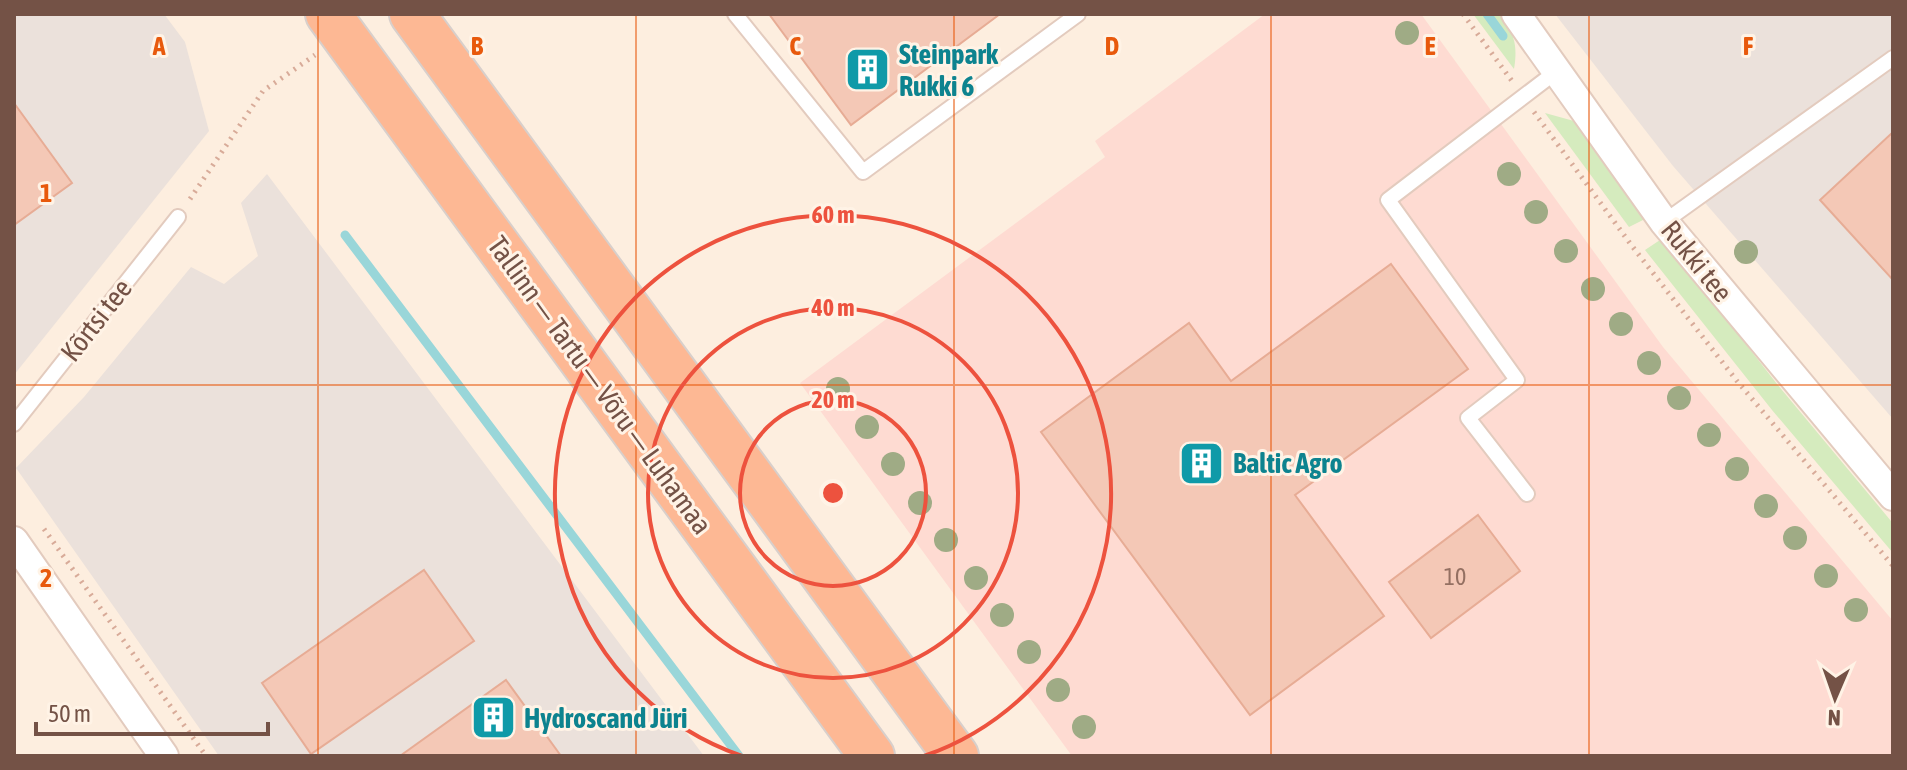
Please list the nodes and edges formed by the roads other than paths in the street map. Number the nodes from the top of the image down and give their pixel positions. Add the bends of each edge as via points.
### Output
1 (412, 14) edge
2 (735, 14) edge
3 (1078, 14) edge
4 (1516, 14) edge
5 (336, 25) edge
6 (1893, 58) edge
7 (1557, 71) junction
8 (178, 217) road end
9 (1664, 222) junction
10 (14, 424) edge
11 (1527, 494) dead end
12 (1893, 496) edge
13 (14, 541) edge
14 (164, 756) edge
15 (872, 756) edge
16 (956, 756) edge

1 - 16 highway
2 - 3 lane via 863,172
4 - 7 street, Rukki tee
5 - 15 highway, Tallinn — Tartu — Võru — Luhamaa
6 - 9 lane
7 - 9 street, Rukki tee
7 - 11 lane via 1388,200 1517,380 1468,418
8 - 10 lane, Kõrtsi tee
9 - 12 street, Rukki tee
13 - 14 street

